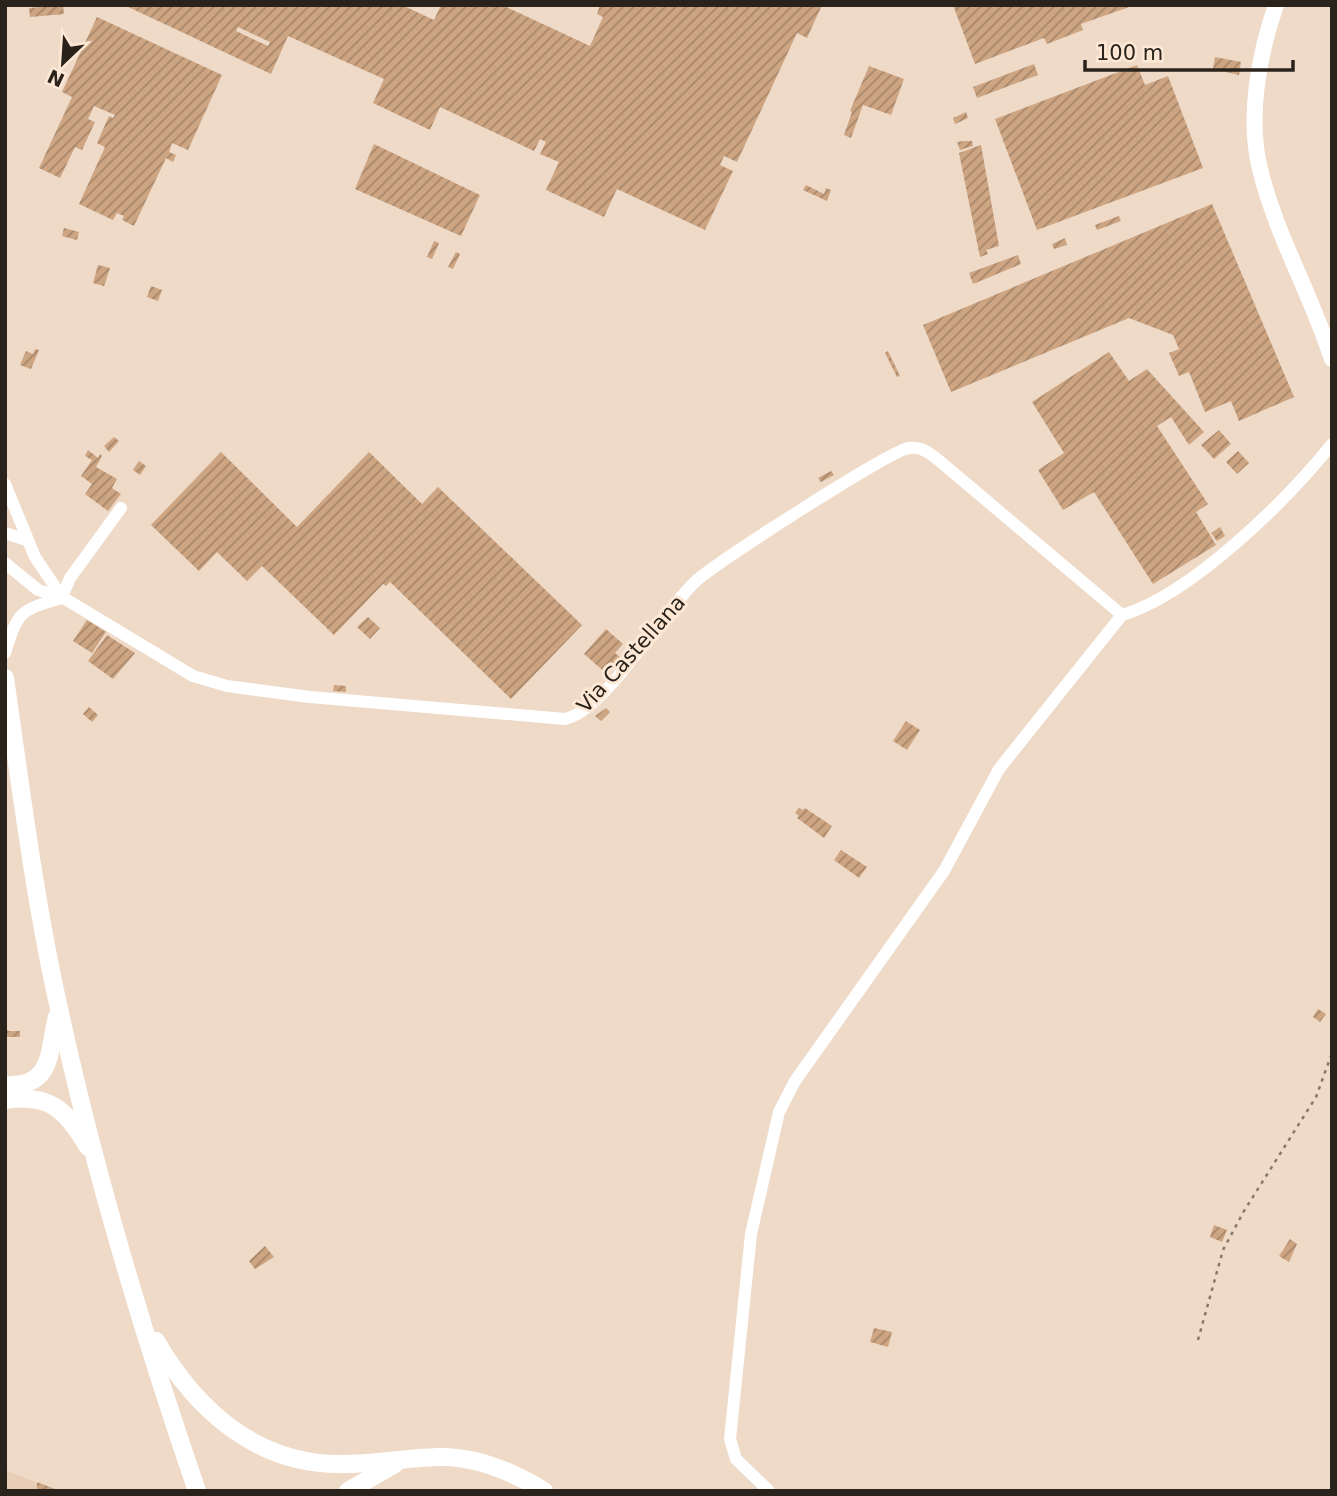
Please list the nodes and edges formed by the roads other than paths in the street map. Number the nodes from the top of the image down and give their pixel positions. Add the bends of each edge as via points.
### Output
1 (1276, 5) edge
2 (1332, 359) edge
3 (1332, 444) edge
4 (5, 484) edge
5 (121, 508) dead end
6 (5, 533) edge
7 (26, 540) junction
8 (5, 563) edge
9 (62, 597) junction
10 (1122, 615) junction
11 (5, 653) edge
12 (5, 678) edge
13 (59, 1011) junction
14 (5, 1085) edge
15 (5, 1100) edge
16 (96, 1161) junction
17 (137, 1307) junction
18 (398, 1462) junction
19 (197, 1491) edge
20 (348, 1491) edge
21 (544, 1491) edge
22 (769, 1491) edge

1 - 2 street via 1256,110 1259,167
3 - 10 street via 1199,574 1155,602
4 - 7 street, Via Castellana
5 - 9 street via 70,578
6 - 7 street
7 - 9 street, Via Castellana
8 - 9 street, Via Castellana via 38,590
9 - 10 street, Via Castellana via 193,676 227,686 467,713 565,719 585,711 676,603 717,564 872,467 905,448 918,447
9 - 11 street via 36,605 15,620
10 - 22 street via 999,769 944,871 795,1082 779,1112 751,1234 730,1439 736,1459
12 - 13 main road
13 - 14 main road via 46,1068 32,1081
13 - 16 main road
15 - 16 main road via 37,1099 60,1109
16 - 17 main road
17 - 18 main road via 184,1385 230,1430 302,1460
17 - 19 main road
18 - 20 main road
18 - 21 main road via 442,1457 482,1464 517,1474

